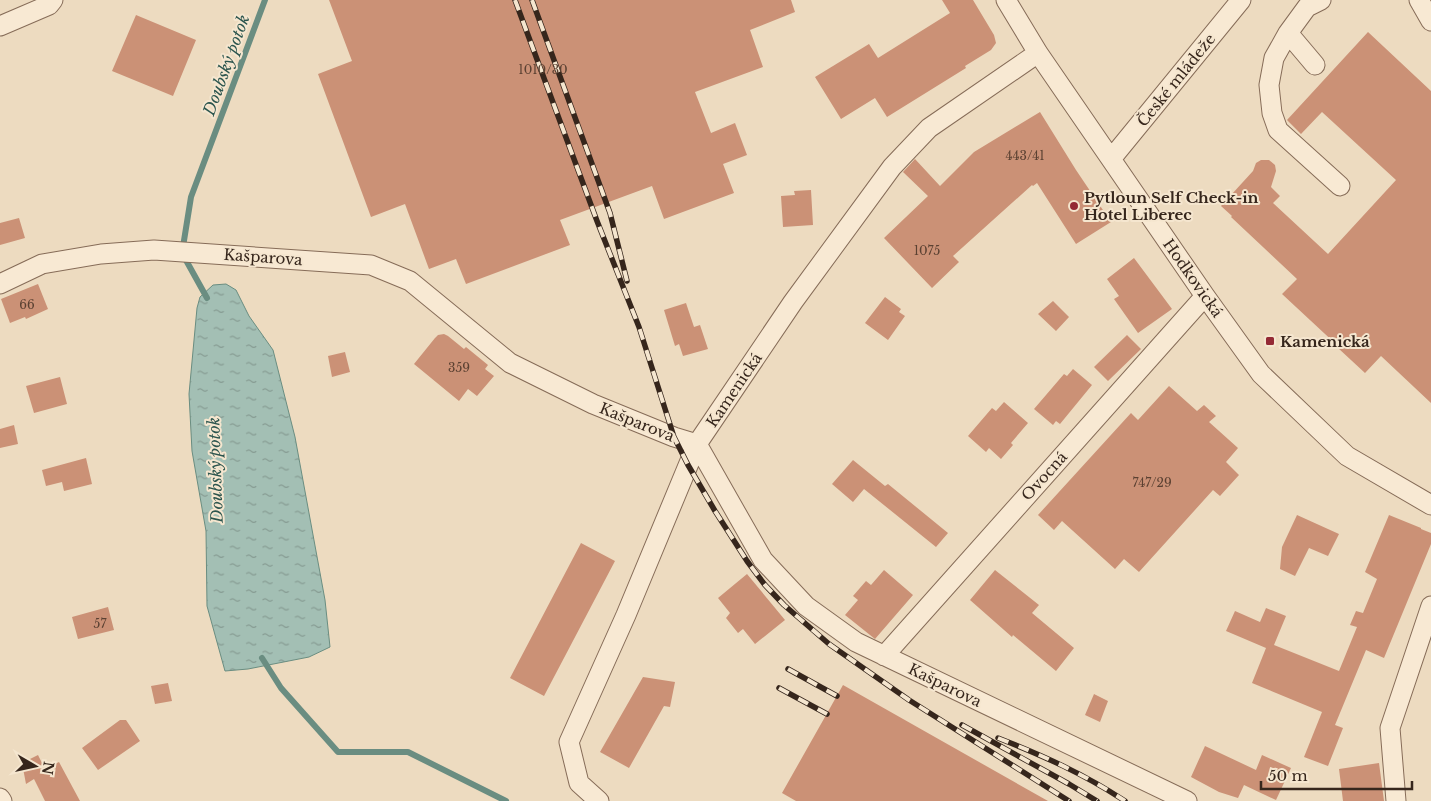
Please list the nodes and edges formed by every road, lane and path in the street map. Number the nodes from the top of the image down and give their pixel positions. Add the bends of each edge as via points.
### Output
1 (53, 0) edge
2 (1006, 0) edge
3 (1241, 0) edge
4 (1321, 0) edge
5 (1419, 0) edge
6 (1431, 21) edge
7 (0, 26) edge
8 (1288, 33) junction
9 (1038, 53) junction
10 (1315, 65) dead end
11 (1110, 159) junction
12 (1340, 186) dead end
13 (0, 284) edge
14 (1205, 296) junction
15 (697, 444) junction
16 (1431, 505) edge
17 (1431, 606) edge
18 (884, 656) junction
19 (0, 798) edge
20 (2, 801) edge
21 (599, 801) edge
22 (1187, 801) edge
23 (1396, 801) edge

1 - 7 street
2 - 9 street, Hodkovická
3 - 11 street, České mládeže
4 - 8 street via 1307,7
5 - 6 street
8 - 10 street
8 - 12 street via 1274,58 1269,85 1272,113 1278,130
9 - 11 street, Hodkovická
9 - 15 street, Kamenická via 929,128 892,167 792,302
11 - 14 street, Hodkovická
13 - 15 street, Kašparova via 42,264 101,254 154,250 370,265 410,281 510,363 593,404
14 - 16 street, Hodkovická via 1261,374 1347,456
14 - 18 street, Ovocná
15 - 18 street, Kašparova via 763,560 806,606 856,642
15 - 21 street, Kamenická via 569,742 578,783
17 - 23 street via 1390,728
18 - 22 street, Kašparova
19 - 20 street

